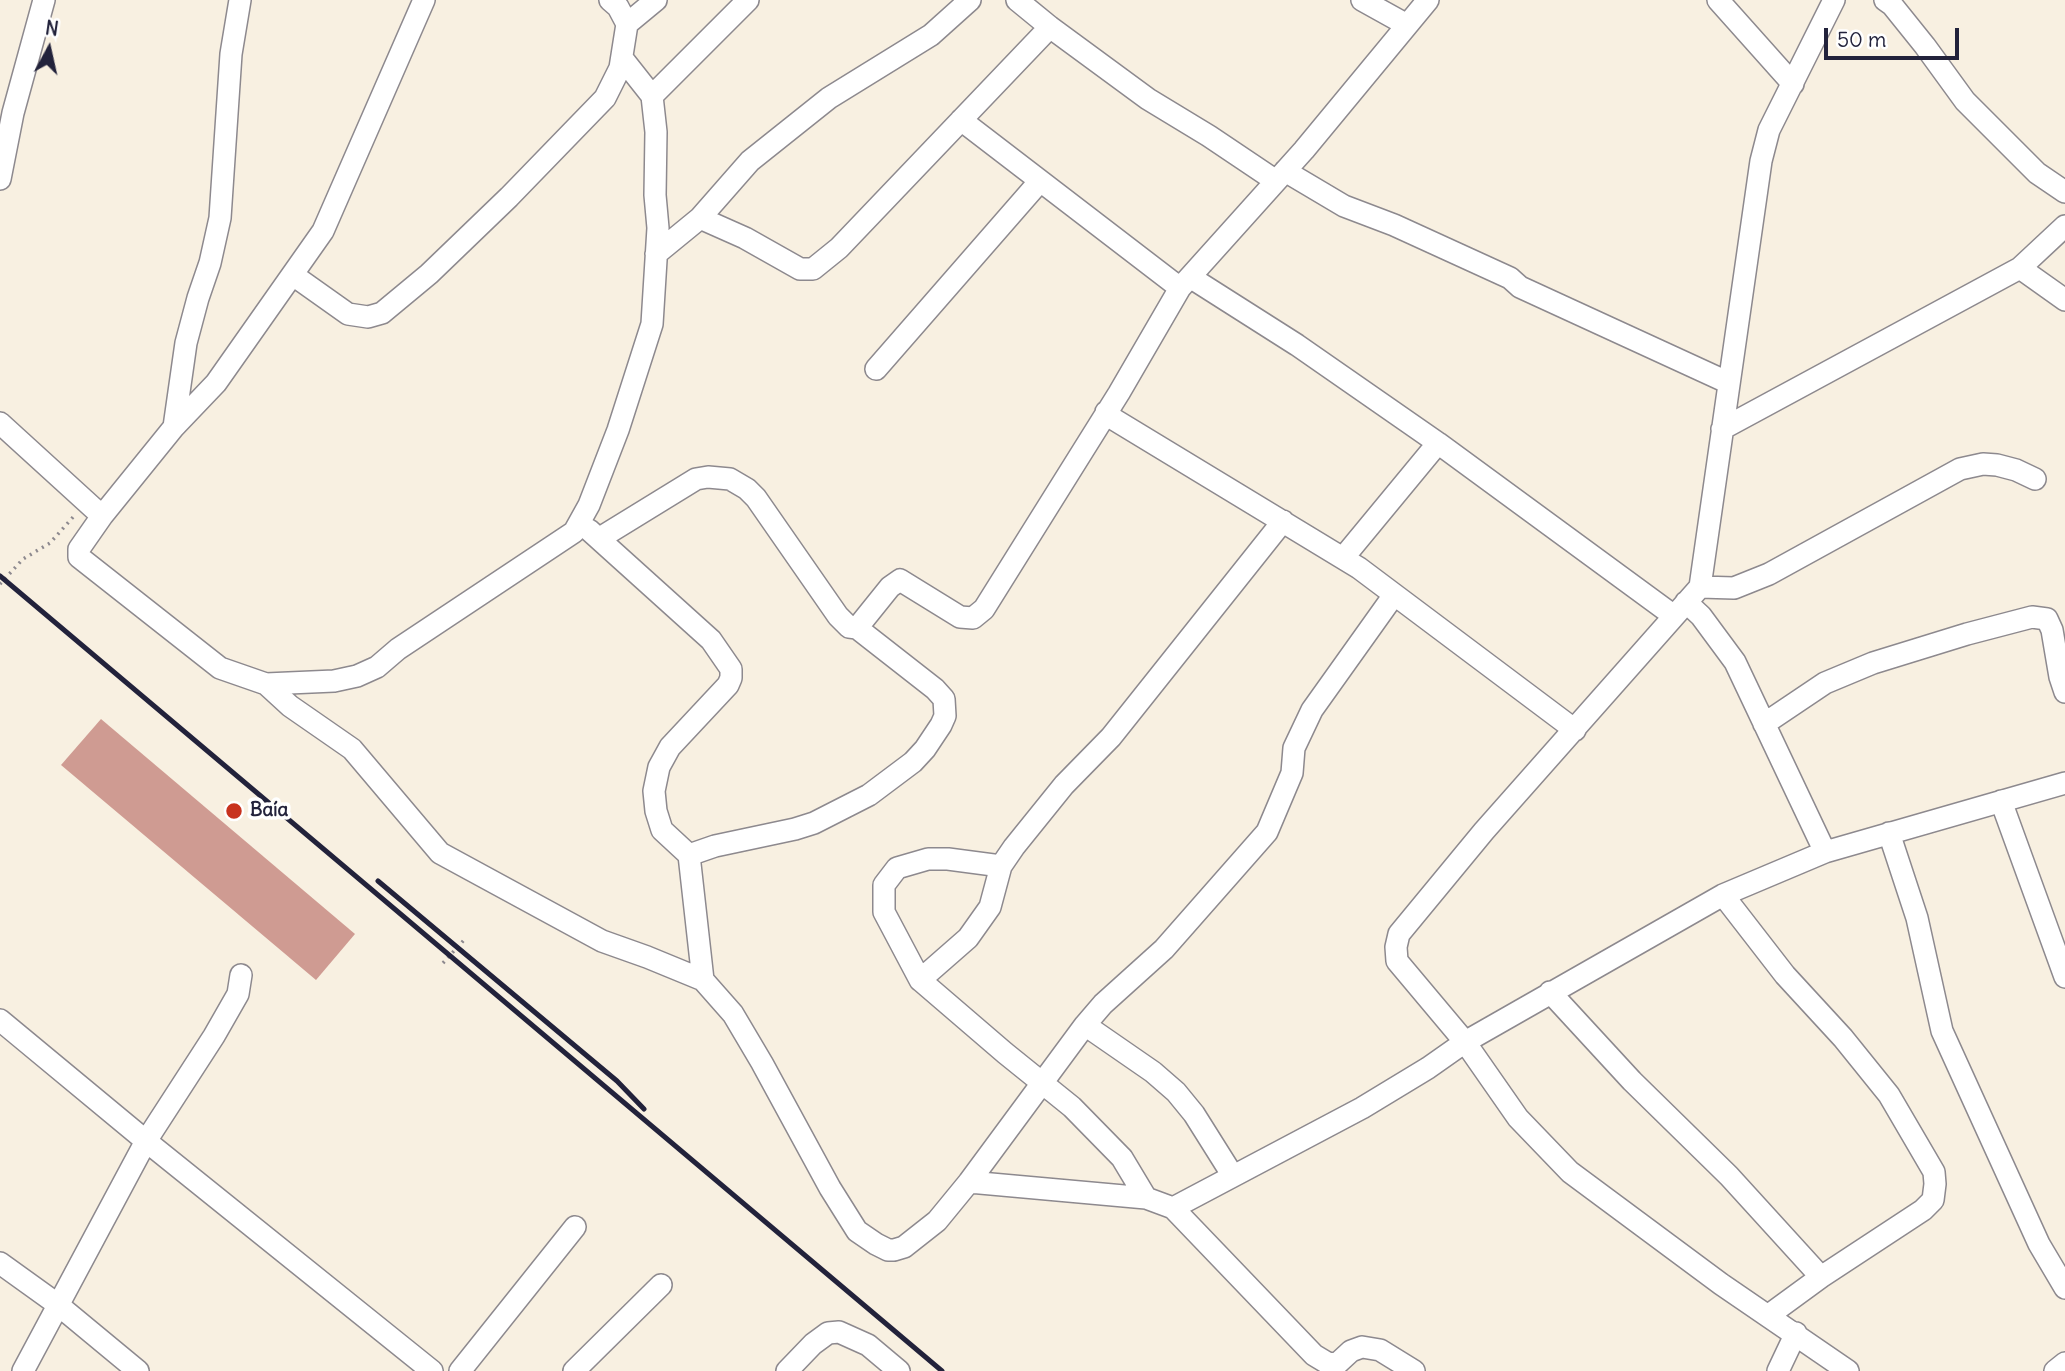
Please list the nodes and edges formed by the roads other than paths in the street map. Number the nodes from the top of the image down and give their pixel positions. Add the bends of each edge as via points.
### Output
1 (44, 0) edge
2 (240, 0) edge
3 (424, 0) edge
4 (610, 0) edge
5 (656, 0) edge
6 (748, 0) edge
7 (970, 0) edge
8 (1017, 0) edge
9 (1362, 0) edge
10 (1428, 0) edge
11 (1718, 0) edge
12 (1834, 0) edge
13 (1885, 0) edge
14 (627, 24) junction
15 (1407, 25) junction
16 (1049, 27) junction
17 (622, 58) junction
18 (1793, 85) junction
19 (652, 96) junction
20 (961, 120) junction
21 (1281, 176) junction
22 (0, 179) edge
23 (1040, 181) junction
24 (2065, 192) edge
25 (699, 218) junction
26 (2065, 226) edge
27 (656, 254) junction
28 (2020, 268) junction
29 (293, 275) junction
30 (1185, 282) junction
31 (2065, 300) edge
32 (876, 369) dead end
33 (1729, 383) junction
34 (1106, 412) junction
35 (0, 422) edge
36 (174, 427) junction
37 (1722, 429) junction
38 (1438, 443) junction
39 (2035, 480) dead end
40 (94, 509) junction
41 (579, 522) junction
42 (1283, 522) junction
43 (600, 538) junction
44 (1343, 558) junction
45 (1394, 595) junction
46 (1687, 601) junction
47 (857, 628) junction
48 (266, 684) junction
49 (2065, 692) edge
50 (1764, 724) junction
51 (1575, 730) junction
52 (2065, 783) edge
53 (2001, 801) junction
54 (1889, 833) junction
55 (1825, 852) junction
56 (690, 855) junction
57 (1001, 866) junction
58 (1723, 895) junction
59 (2063, 969) edge
60 (241, 975) dead end
61 (703, 980) junction
62 (920, 980) junction
63 (1550, 992) junction
64 (0, 1020) edge
65 (1085, 1025) junction
66 (1465, 1042) junction
67 (1042, 1083) junction
68 (146, 1141) junction
69 (1233, 1176) junction
70 (969, 1182) junction
71 (1146, 1198) junction
72 (1173, 1208) junction
73 (575, 1227) dead end
74 (0, 1263) edge
75 (1821, 1277) junction
76 (661, 1285) dead end
77 (2065, 1287) edge
78 (57, 1304) junction
79 (1769, 1315) junction
80 (1796, 1333) junction
81 (2065, 1363) edge
82 (23, 1371) edge
83 (138, 1371) edge
84 (432, 1371) edge
85 (460, 1371) edge
86 (575, 1371) edge
87 (788, 1371) edge
88 (899, 1371) edge
89 (1414, 1371) edge
90 (1778, 1371) edge
91 (1849, 1371) edge
92 (2055, 1371) edge

1 - 22 street
2 - 36 street via 231,54 220,218 186,343
3 - 29 street via 323,231
4 - 14 street
5 - 14 street
6 - 19 street
7 - 25 street via 931,35 829,98 750,161
8 - 16 street
9 - 15 street
10 - 15 street
11 - 18 street
12 - 18 street
13 - 24 street via 1965,101 2037,173
14 - 17 street
15 - 21 street
16 - 20 street
16 - 21 street via 1148,99
17 - 19 street
17 - 29 street via 605,98 509,197 382,313 368,317 348,314
18 - 33 street via 1769,130 1761,161
19 - 27 street
20 - 23 street
20 - 25 street via 839,248 813,269 800,269
21 - 30 street
21 - 33 street
23 - 30 street
23 - 32 street
25 - 27 street
26 - 28 street
27 - 41 street via 652,324 618,430
28 - 31 street
28 - 37 street
29 - 36 street via 216,383
30 - 34 street
30 - 38 street via 1297,345
33 - 37 street
34 - 42 street
34 - 47 street via 984,609 972,618 960,617 900,580
35 - 40 street
36 - 40 street
37 - 46 street
38 - 44 street
38 - 46 street
39 - 46 street via 1997,465 1960,469 1769,574
40 - 48 street via 79,557 220,668
41 - 43 street
41 - 48 street via 574,532 544,554 377,667 334,681
42 - 44 street
42 - 57 street
43 - 47 street via 696,480 730,479 756,498 838,616
43 - 56 street via 711,640 732,669 728,685 670,747 659,767 654,791 662,830
44 - 45 street
45 - 51 street
45 - 65 street via 1312,710 1294,748 1292,773 1266,832 1172,940
46 - 50 street via 1735,662
46 - 51 street
47 - 56 street via 944,699 941,726 925,749 869,794 814,822
48 - 61 street via 352,749 440,853 602,941
49 - 50 street via 2052,629 2047,619 2032,617 1872,663 1825,683
50 - 55 street
51 - 66 street via 1399,934 1397,961
52 - 53 street
53 - 54 street
53 - 59 street
54 - 55 street
54 - 77 street via 1917,918 1942,1031 2039,1244
55 - 58 street
56 - 61 street
57 - 62 street via 990,908 968,938
57 - 62 street via 928,859 897,868 884,885 884,912
58 - 63 street
58 - 75 street via 1889,1095 1934,1172 1933,1200 1923,1210
60 - 68 street via 238,994 214,1036
61 - 70 street via 733,1014 857,1231 888,1250 904,1247 937,1221
62 - 67 street
63 - 66 street
63 - 75 street
64 - 68 street
65 - 67 street
65 - 69 street via 1177,1092
66 - 69 street via 1403,1084
66 - 79 street via 1518,1118 1570,1172
67 - 70 street
67 - 71 street via 1122,1158
68 - 78 street
68 - 84 street
69 - 72 street
70 - 71 street
71 - 72 street
72 - 89 street via 1314,1355 1329,1364 1338,1363 1362,1347 1380,1350
73 - 85 street
74 - 78 street
75 - 79 street
76 - 86 street
78 - 82 street
78 - 83 street
79 - 80 street
80 - 90 street
80 - 91 street
81 - 92 street
87 - 88 street via 828,1333 839,1332 868,1345

